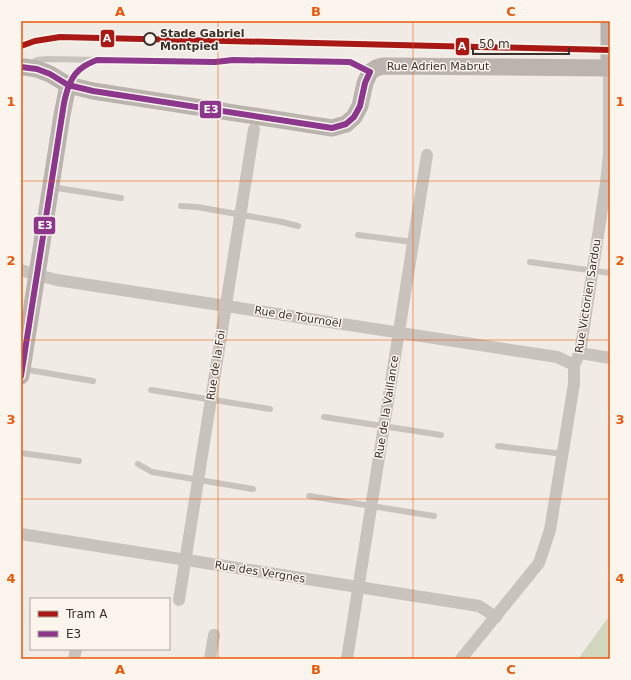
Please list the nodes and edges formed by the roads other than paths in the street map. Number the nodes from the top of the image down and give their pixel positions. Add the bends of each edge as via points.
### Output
1 (608, 21) edge
2 (97, 60) junction
3 (23, 67) edge
4 (609, 68) edge
5 (370, 72) junction
6 (68, 85) junction
7 (254, 129) dead end
8 (427, 155) dead end
9 (609, 155) edge
10 (608, 183) edge
11 (51, 186) junction
12 (121, 198) dead end
13 (181, 206) dead end
14 (240, 215) junction
15 (298, 226) dead end
16 (358, 235) dead end
17 (413, 242) junction
18 (530, 262) dead end
19 (21, 270) edge
20 (592, 270) junction
21 (610, 273) edge
22 (37, 275) junction
23 (226, 306) junction
24 (399, 332) junction
25 (580, 353) junction
26 (610, 358) edge
27 (574, 365) junction
28 (22, 372) edge
29 (93, 381) dead end
30 (151, 390) dead end
31 (211, 399) junction
32 (270, 409) dead end
33 (324, 417) dead end
34 (384, 426) junction
35 (441, 435) dead end
36 (498, 446) dead end
37 (21, 453) edge
38 (563, 454) junction
39 (79, 462) dead end
40 (138, 464) dead end
41 (198, 480) junction
42 (253, 489) dead end
43 (309, 496) dead end
44 (371, 506) junction
45 (434, 516) dead end
46 (21, 534) edge
47 (185, 560) junction
48 (358, 588) junction
49 (179, 600) dead end
50 (496, 617) junction
51 (214, 635) dead end
52 (210, 659) edge
53 (348, 659) edge
54 (461, 659) edge

1 - 4 street, Rue Victorien Sardou
2 - 3 lane via 47,59
2 - 5 lane via 350,62
2 - 6 lane via 81,68
3 - 6 street via 50,74
4 - 5 street, Rue Adrien Mabrut via 392,65
4 - 9 street, Rue Victorien Sardou
5 - 6 street via 354,117 346,124 332,128
6 - 11 street
7 - 14 street, Rue de la Foi
8 - 17 street, Rue de la Vaillance
9 - 10 street, Rue Victorien Sardou
10 - 20 street, Rue Victorien Sardou
11 - 12 lane
11 - 22 street
13 - 14 lane
14 - 15 lane
14 - 23 street, Rue de la Foi
16 - 17 lane
17 - 24 street, Rue de la Vaillance
18 - 20 lane
19 - 22 street, Rue de Tournoël
20 - 21 lane
20 - 25 street, Rue Victorien Sardou
22 - 23 street, Rue de Tournoël
22 - 28 street
23 - 24 street, Rue de Tournoël
23 - 31 street, Rue de la Foi
24 - 27 street, Rue de Tournoël via 557,357
24 - 34 street, Rue de la Vaillance
25 - 26 street
25 - 27 street, Rue Victorien Sardou
27 - 38 street, Rue Victorien Sardou via 574,384
28 - 29 lane
30 - 31 lane
31 - 32 lane
31 - 41 street, Rue de la Foi
33 - 34 lane
34 - 35 lane
34 - 44 street, Rue de la Vaillance
36 - 38 lane
37 - 39 lane
38 - 50 street, Rue Victorien Sardou via 550,530 539,563
40 - 41 lane via 152,472
41 - 42 lane
41 - 47 street, Rue de la Foi
43 - 44 lane
44 - 45 lane
44 - 48 street, Rue de la Vaillance
46 - 47 street, Rue des Vergnes
47 - 48 street, Rue des Vergnes
47 - 49 street, Rue de la Foi
48 - 50 street, Rue des Vergnes via 479,606
48 - 53 street, Rue de la Vaillance
50 - 54 street, Rue Victorien Sardou
51 - 52 street

